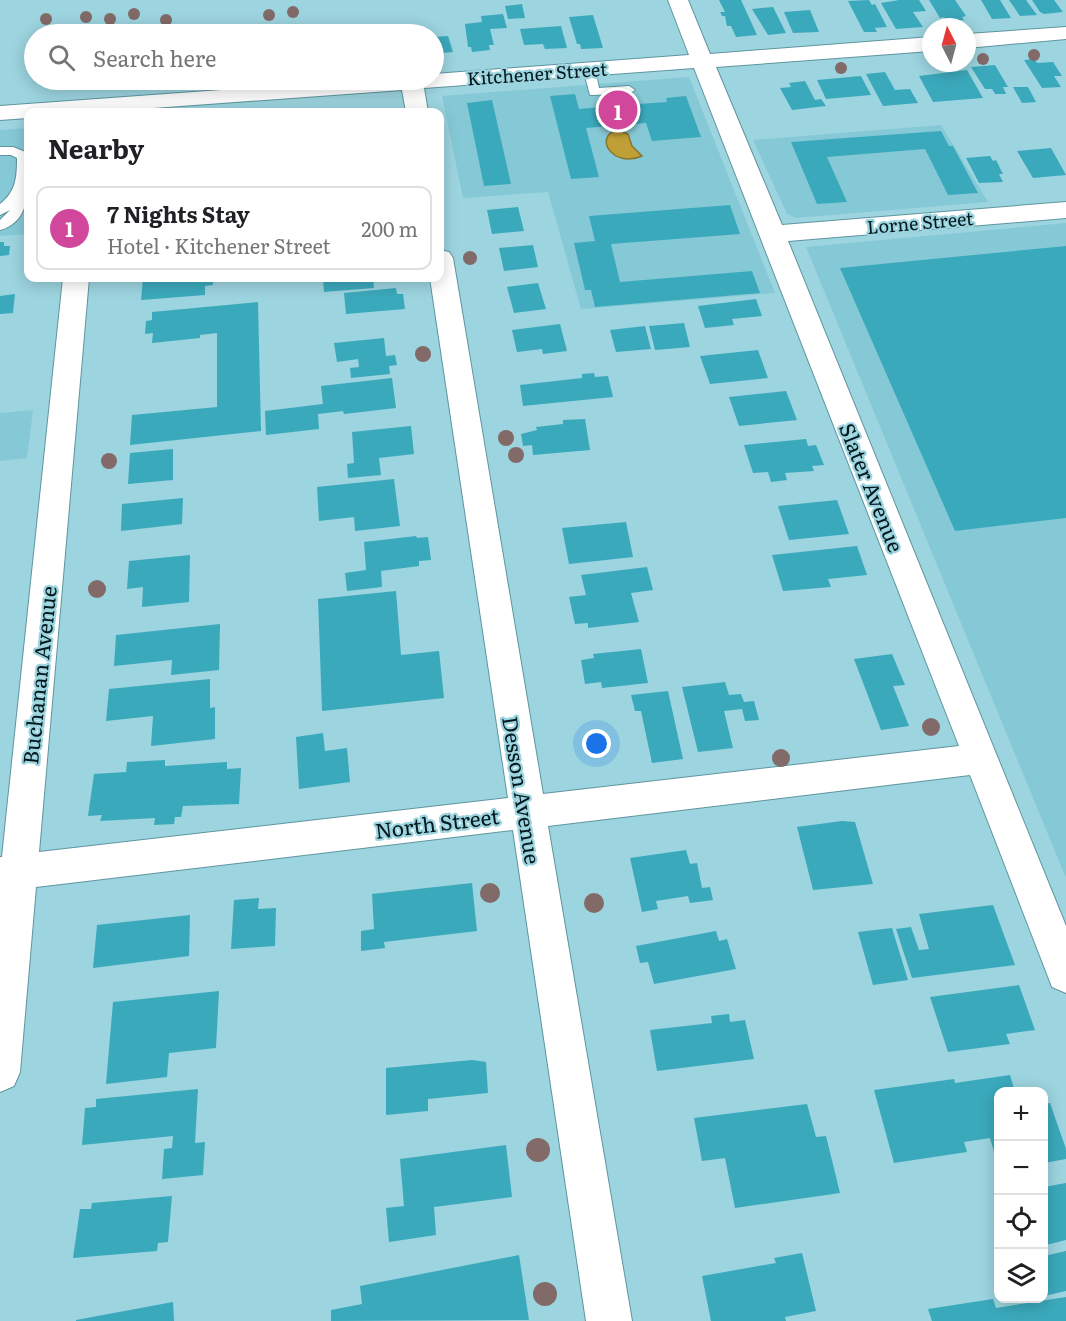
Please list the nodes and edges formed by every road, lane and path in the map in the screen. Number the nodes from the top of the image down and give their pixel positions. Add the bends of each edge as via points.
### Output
1 (678, 2) dead end
2 (1066, 33) edge
3 (976, 40) edge
4 (922, 45) edge
5 (703, 61) junction
6 (589, 69) junction
7 (444, 80) edge
8 (317, 90) edge
9 (413, 90) edge
10 (629, 90) dead end
11 (104, 108) edge
12 (416, 108) edge
13 (24, 112) edge
14 (0, 113) edge
15 (0, 151) edge
16 (21, 186) junction
17 (1066, 210) edge
18 (0, 211) edge
19 (0, 226) edge
20 (773, 234) junction
21 (76, 282) edge
22 (444, 282) edge
23 (980, 759) junction
24 (526, 812) junction
25 (9, 873) edge
26 (1066, 974) edge
27 (0, 1072) edge
28 (609, 1321) edge

1 - 5 street, Slater Avenue
2 - 3 street
4 - 5 street, Kitchener Street
5 - 6 street, Kitchener Street
5 - 20 street, Slater Avenue
6 - 7 street, Kitchener Street
6 - 10 lane via 594,92
8 - 11 street, Kitchener Street
9 - 12 street
13 - 14 street, Kitchener Street
15 - 16 lane via 24,156
16 - 18 lane via 14,200
16 - 19 lane via 17,215
17 - 20 street, Lorne Street
20 - 23 street, Slater Avenue
21 - 25 street, Buchanan Avenue
22 - 24 street, Desson Avenue
23 - 24 street, North Street
23 - 26 street, Slater Avenue
24 - 25 street, North Street
24 - 28 street, Desson Avenue
25 - 27 street, Buchanan Avenue

